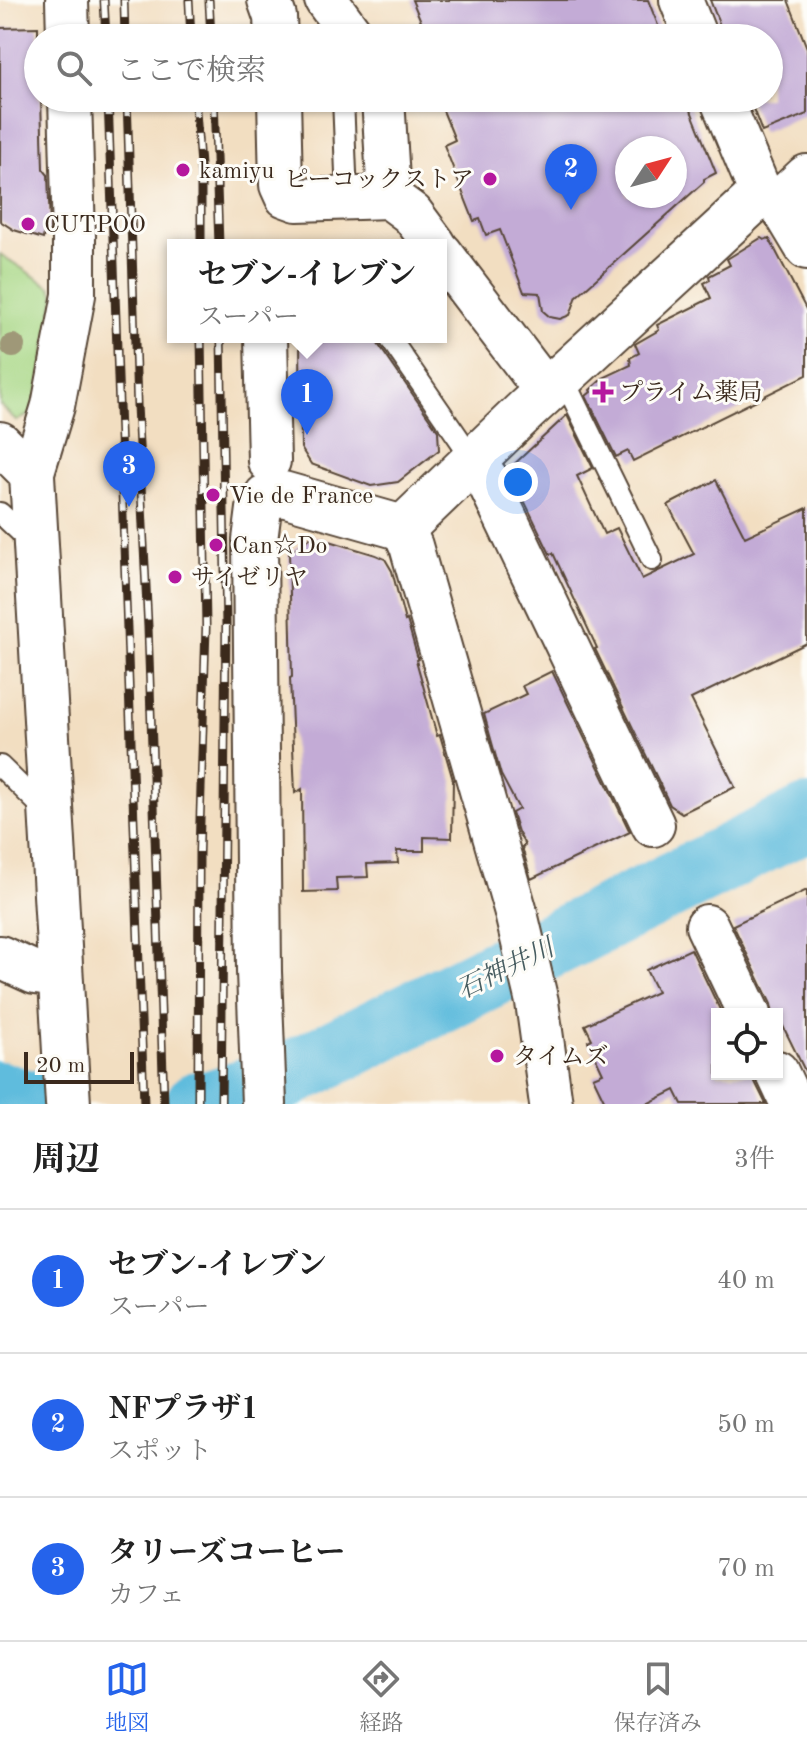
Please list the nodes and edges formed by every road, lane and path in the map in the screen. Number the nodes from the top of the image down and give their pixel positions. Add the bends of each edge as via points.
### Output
1 (67, 0) edge
2 (269, 0) edge
3 (326, 0) edge
4 (681, 0) edge
5 (68, 24) edge
6 (275, 24) edge
7 (344, 24) edge
8 (690, 24) edge
9 (70, 112) edge
10 (279, 112) edge
11 (344, 112) edge
12 (384, 112) edge
13 (730, 112) edge
14 (783, 191) edge
15 (389, 197) junction
16 (347, 198) junction
17 (431, 239) edge
18 (807, 247) edge
19 (447, 260) edge
20 (266, 343) edge
21 (393, 343) edge
22 (554, 383) junction
23 (0, 443) edge
24 (473, 459) junction
25 (269, 461) dead end
26 (32, 475) junction
27 (0, 513) edge
28 (403, 528) junction
29 (36, 547) junction
30 (652, 560) dead end
31 (0, 766) edge
32 (51, 817) junction
33 (653, 825) dead end
34 (707, 926) dead end
35 (0, 957) edge
36 (59, 976) junction
37 (746, 1008) edge
38 (781, 1080) edge
39 (68, 1104) edge
40 (264, 1104) edge
41 (551, 1104) edge
42 (792, 1104) edge

1 - 5 street
2 - 6 street
3 - 7 street
4 - 8 street
9 - 26 street via 74,295 53,406
10 - 16 street via 281,185 286,196
11 - 16 lane
12 - 15 street
13 - 14 street
14 - 18 street
14 - 22 street
15 - 16 street
15 - 17 street via 412,214
19 - 22 street
20 - 25 street
21 - 24 lane
22 - 24 street
22 - 30 lane
23 - 26 street
24 - 28 street
24 - 33 street
26 - 29 street
27 - 29 lane
28 - 40 street via 283,494 266,497 259,509 255,540
28 - 41 street via 515,909 537,1002
29 - 32 street
31 - 32 lane
32 - 36 street
34 - 37 street
35 - 36 street via 35,973
36 - 39 street
38 - 42 street

